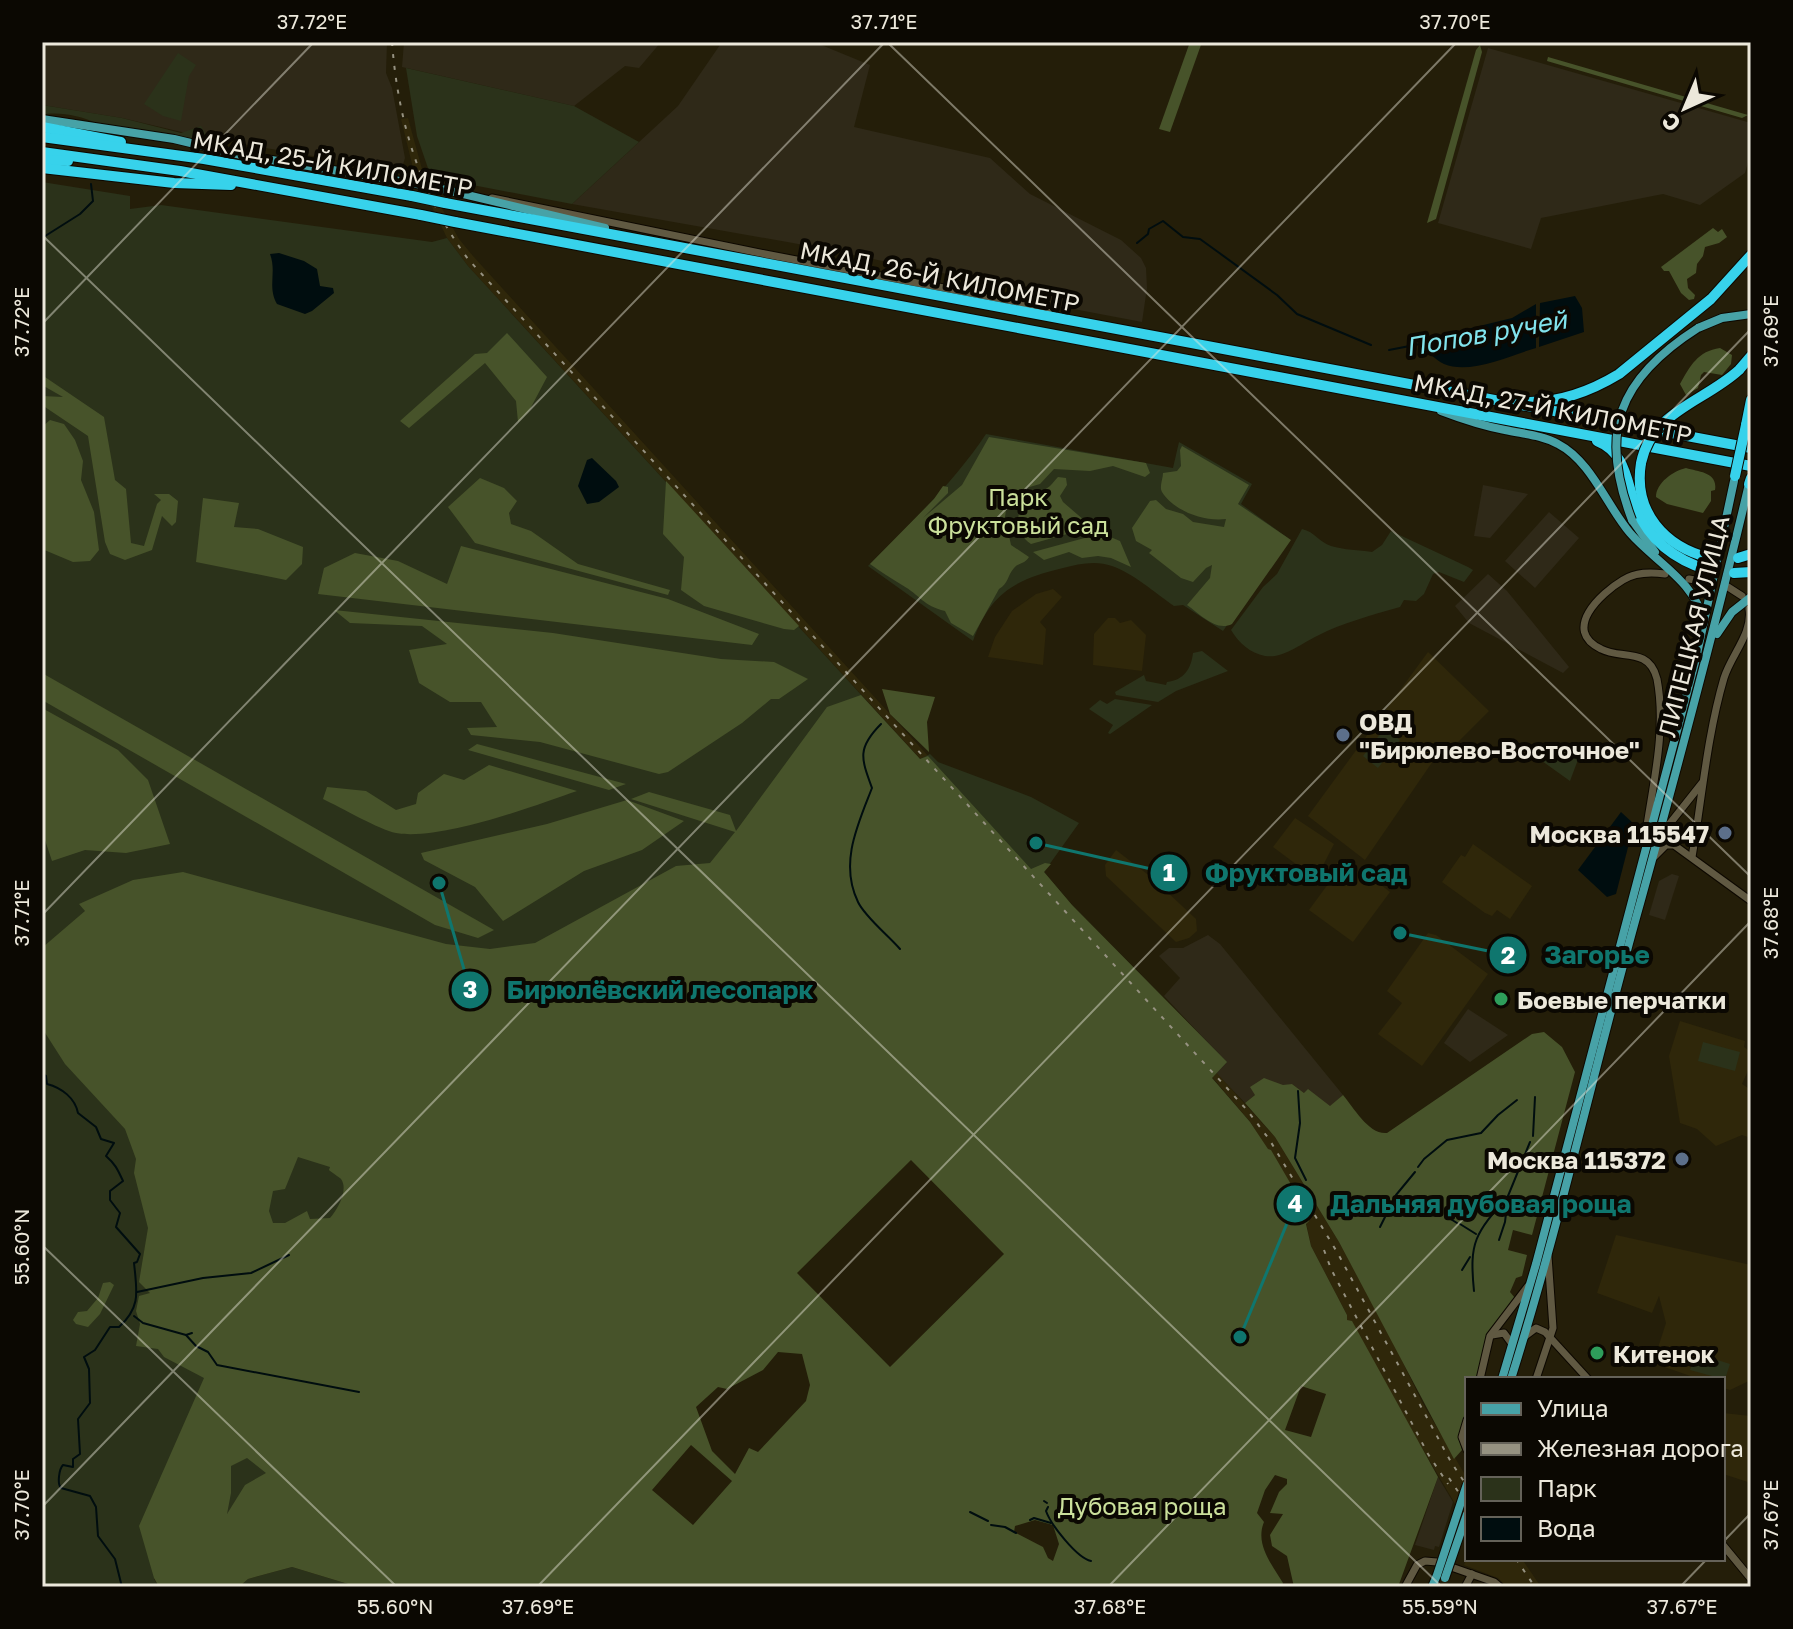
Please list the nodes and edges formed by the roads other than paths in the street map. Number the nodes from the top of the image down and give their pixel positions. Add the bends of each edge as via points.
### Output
1 (42, 119) edge
2 (42, 127) edge
3 (42, 137) edge
4 (42, 152) edge
5 (149, 152) junction
6 (42, 160) edge
7 (102, 160) junction
8 (42, 168) edge
9 (261, 185) junction
10 (462, 193) junction
11 (615, 235) joint
12 (666, 245) junction
13 (612, 252) joint
14 (1751, 255) edge
15 (1751, 314) edge
16 (1080, 323) junction
17 (1257, 356) joint
18 (1751, 356) edge
19 (1254, 371) joint
20 (1751, 400) edge
21 (1497, 401) junction
22 (1417, 403) junction
23 (1564, 431) junction
24 (1751, 448) edge
25 (1751, 466) edge
26 (1734, 478) joint
27 (1750, 480) edge
28 (1751, 554) edge
29 (1710, 558) dead end
30 (1738, 558) dead end
31 (1708, 570) dead end
32 (1751, 572) edge
33 (1734, 573) dead end
34 (1665, 574) dead end
35 (1685, 579) junction
36 (1701, 581) dead end
37 (1728, 587) dead end
38 (1747, 597) edge
39 (1749, 609) dead end
40 (1703, 633) junction
41 (1710, 649) junction
42 (1706, 770) junction
43 (1659, 839) junction
44 (1692, 857) junction
45 (1654, 858) junction
46 (1642, 859) junction
47 (1751, 901) edge
48 (1607, 1013) junction
49 (1548, 1254) junction
50 (1531, 1280) junction
51 (1490, 1336) junction
52 (1524, 1337) junction
53 (1551, 1337) junction
54 (1512, 1345) junction
55 (1480, 1377) edge
56 (1503, 1377) edge
57 (1512, 1377) edge
58 (1537, 1377) edge
59 (1586, 1377) edge
60 (1465, 1491) edge
61 (1465, 1519) edge
62 (1725, 1547) edge
63 (1472, 1574) junction
64 (1751, 1579) edge
65 (1441, 1580) edge
66 (1405, 1587) edge
67 (1432, 1587) edge
68 (1465, 1587) edge
69 (1500, 1587) edge

1 - 10 main road, bridge
2 - 5 highway
3 - 5 highway, МКАД, 25-Й КИЛОМЕТР
4 - 7 highway
5 - 11 highway, МКАД, 25-Й КИЛОМЕТР, bridge
6 - 7 highway
7 - 9 highway
8 - 9 highway via 187,184
9 - 13 highway, МКАД, 25-Й КИЛОМЕТР, bridge
10 - 12 main road
10 - 16 street via 1018,302
11 - 12 highway, МКАД, 26-Й КИЛОМЕТР
12 - 16 highway, МКАД, 26-Й КИЛОМЕТР
13 - 19 highway, МКАД, 26-Й КИЛОМЕТР
14 - 21 highway via 1676,330 1602,384 1541,402
15 - 35 main road, bridge via 1698,328 1648,369 1621,414 1615,458 1632,520 1647,543
16 - 17 highway, МКАД, 26-Й КИЛОМЕТР
17 - 21 highway, МКАД, 27-Й КИЛОМЕТР
18 - 29 highway, bridge via 1739,370 1664,420 1641,463 1641,495 1654,524 1678,546
19 - 22 highway, МКАД, 27-Й КИЛОМЕТР
20 - 26 highway, bridge
21 - 24 highway, МКАД, 27-Й КИЛОМЕТР
22 - 23 highway, МКАД, 27-Й КИЛОМЕТР
22 - 35 main road via 1464,420 1543,437 1567,449 1641,545
23 - 25 highway, МКАД, 27-Й КИЛОМЕТР
23 - 31 highway via 1612,449 1648,529 1674,555
26 - 40 main road, ЛИПЕЦКАЯ УЛИЦА
27 - 41 main road, ЛИПЕЦКАЯ УЛИЦА
28 - 30 highway
32 - 33 highway
34 - 46 street via 1625,578 1595,601 1585,618 1593,644 1644,660 1657,680 1658,745
35 - 36 street
35 - 40 main road via 1702,616
37 - 38 street
38 - 41 main road via 1724,621
39 - 42 street via 1749,627 1724,678
40 - 46 main road, ЛИПЕЦКАЯ УЛИЦА
41 - 43 main road, ЛИПЕЦКАЯ УЛИЦА
42 - 43 street via 1698,791
42 - 44 street
43 - 45 main road, ЛИПЕЦКАЯ УЛИЦА
44 - 45 street via 1671,844
44 - 47 street
45 - 48 main road, ЛИПЕЦКАЯ УЛИЦА
46 - 48 main road, ЛИПЕЦКАЯ УЛИЦА
48 - 49 main road, ЛИПЕЦКАЯ УЛИЦА
48 - 50 main road, ЛИПЕЦКАЯ УЛИЦА
49 - 52 main road, ЛИПЕЦКАЯ УЛИЦА
49 - 53 street
50 - 51 street
50 - 54 main road, ЛИПЕЦКАЯ УЛИЦА
51 - 54 street via 1504,1333
51 - 55 street
52 - 53 street via 1536,1328
52 - 57 main road, ЛИПЕЦКАЯ УЛИЦА
53 - 58 street
53 - 59 street
54 - 56 main road, ЛИПЕЦКАЯ УЛИЦА
60 - 65 main road, bridge
61 - 65 main road, bridge
62 - 64 street
63 - 66 street via 1425,1561 1414,1568
63 - 68 street
63 - 69 street
65 - 67 main road

